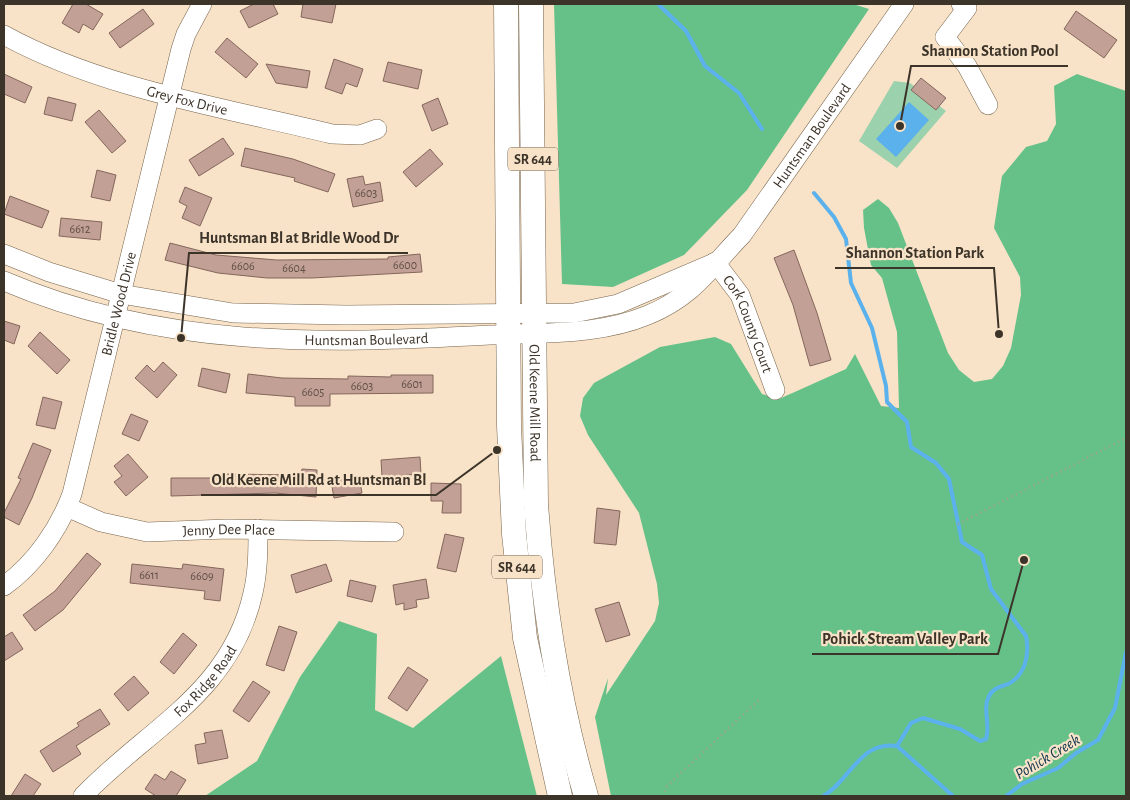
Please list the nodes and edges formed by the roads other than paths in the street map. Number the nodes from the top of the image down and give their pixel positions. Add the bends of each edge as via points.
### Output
1 (202, 4) edge
2 (506, 4) edge
3 (531, 4) edge
4 (904, 4) edge
5 (961, 4) edge
6 (4, 35) edge
7 (170, 94) junction
8 (988, 105) dead end
9 (377, 130) dead end
10 (4, 254) edge
11 (715, 262) junction
12 (4, 281) edge
13 (121, 294) junction
14 (116, 318) junction
15 (508, 324) junction
16 (535, 324) junction
17 (776, 390) dead end
18 (67, 507) junction
19 (258, 529) junction
20 (394, 532) dead end
21 (4, 586) edge
22 (83, 796) edge
23 (560, 796) edge
24 (586, 796) edge

1 - 7 street, Bridle Wood Drive via 186,34
2 - 15 main road, Old Keene Mill Road / SR 644
3 - 16 main road, Old Keene Mill Road / SR 644
4 - 11 street, Huntsman Boulevard via 763,208
5 - 8 street via 966,8 945,37 967,66
6 - 7 street, Grey Fox Drive via 84,70
7 - 9 street, Grey Fox Drive via 342,136 360,136
7 - 13 street, Bridle Wood Drive
10 - 13 street, Huntsman Boulevard
11 - 16 street, Huntsman Boulevard via 618,304 574,312
11 - 17 street, Cork County Court via 740,295
12 - 14 street, Huntsman Boulevard
13 - 14 street, Bridle Wood Drive
13 - 15 street, Huntsman Boulevard via 198,308 268,315
14 - 15 street, Huntsman Boulevard via 194,333 268,340 356,340
14 - 18 street, Bridle Wood Drive
15 - 16 street, Huntsman Boulevard
15 - 23 main road, Old Keene Mill Road / SR 644 via 509,426 520,595 525,638
16 - 24 main road, Old Keene Mill Road / SR 644 via 536,504 545,606 562,697
18 - 19 street, Jenny Dee Place via 101,522 147,532
18 - 21 street, Bridle Wood Drive via 44,546
19 - 20 street, Jenny Dee Place
19 - 22 street, Fox Ridge Road via 253,594 239,637 223,666 194,698

